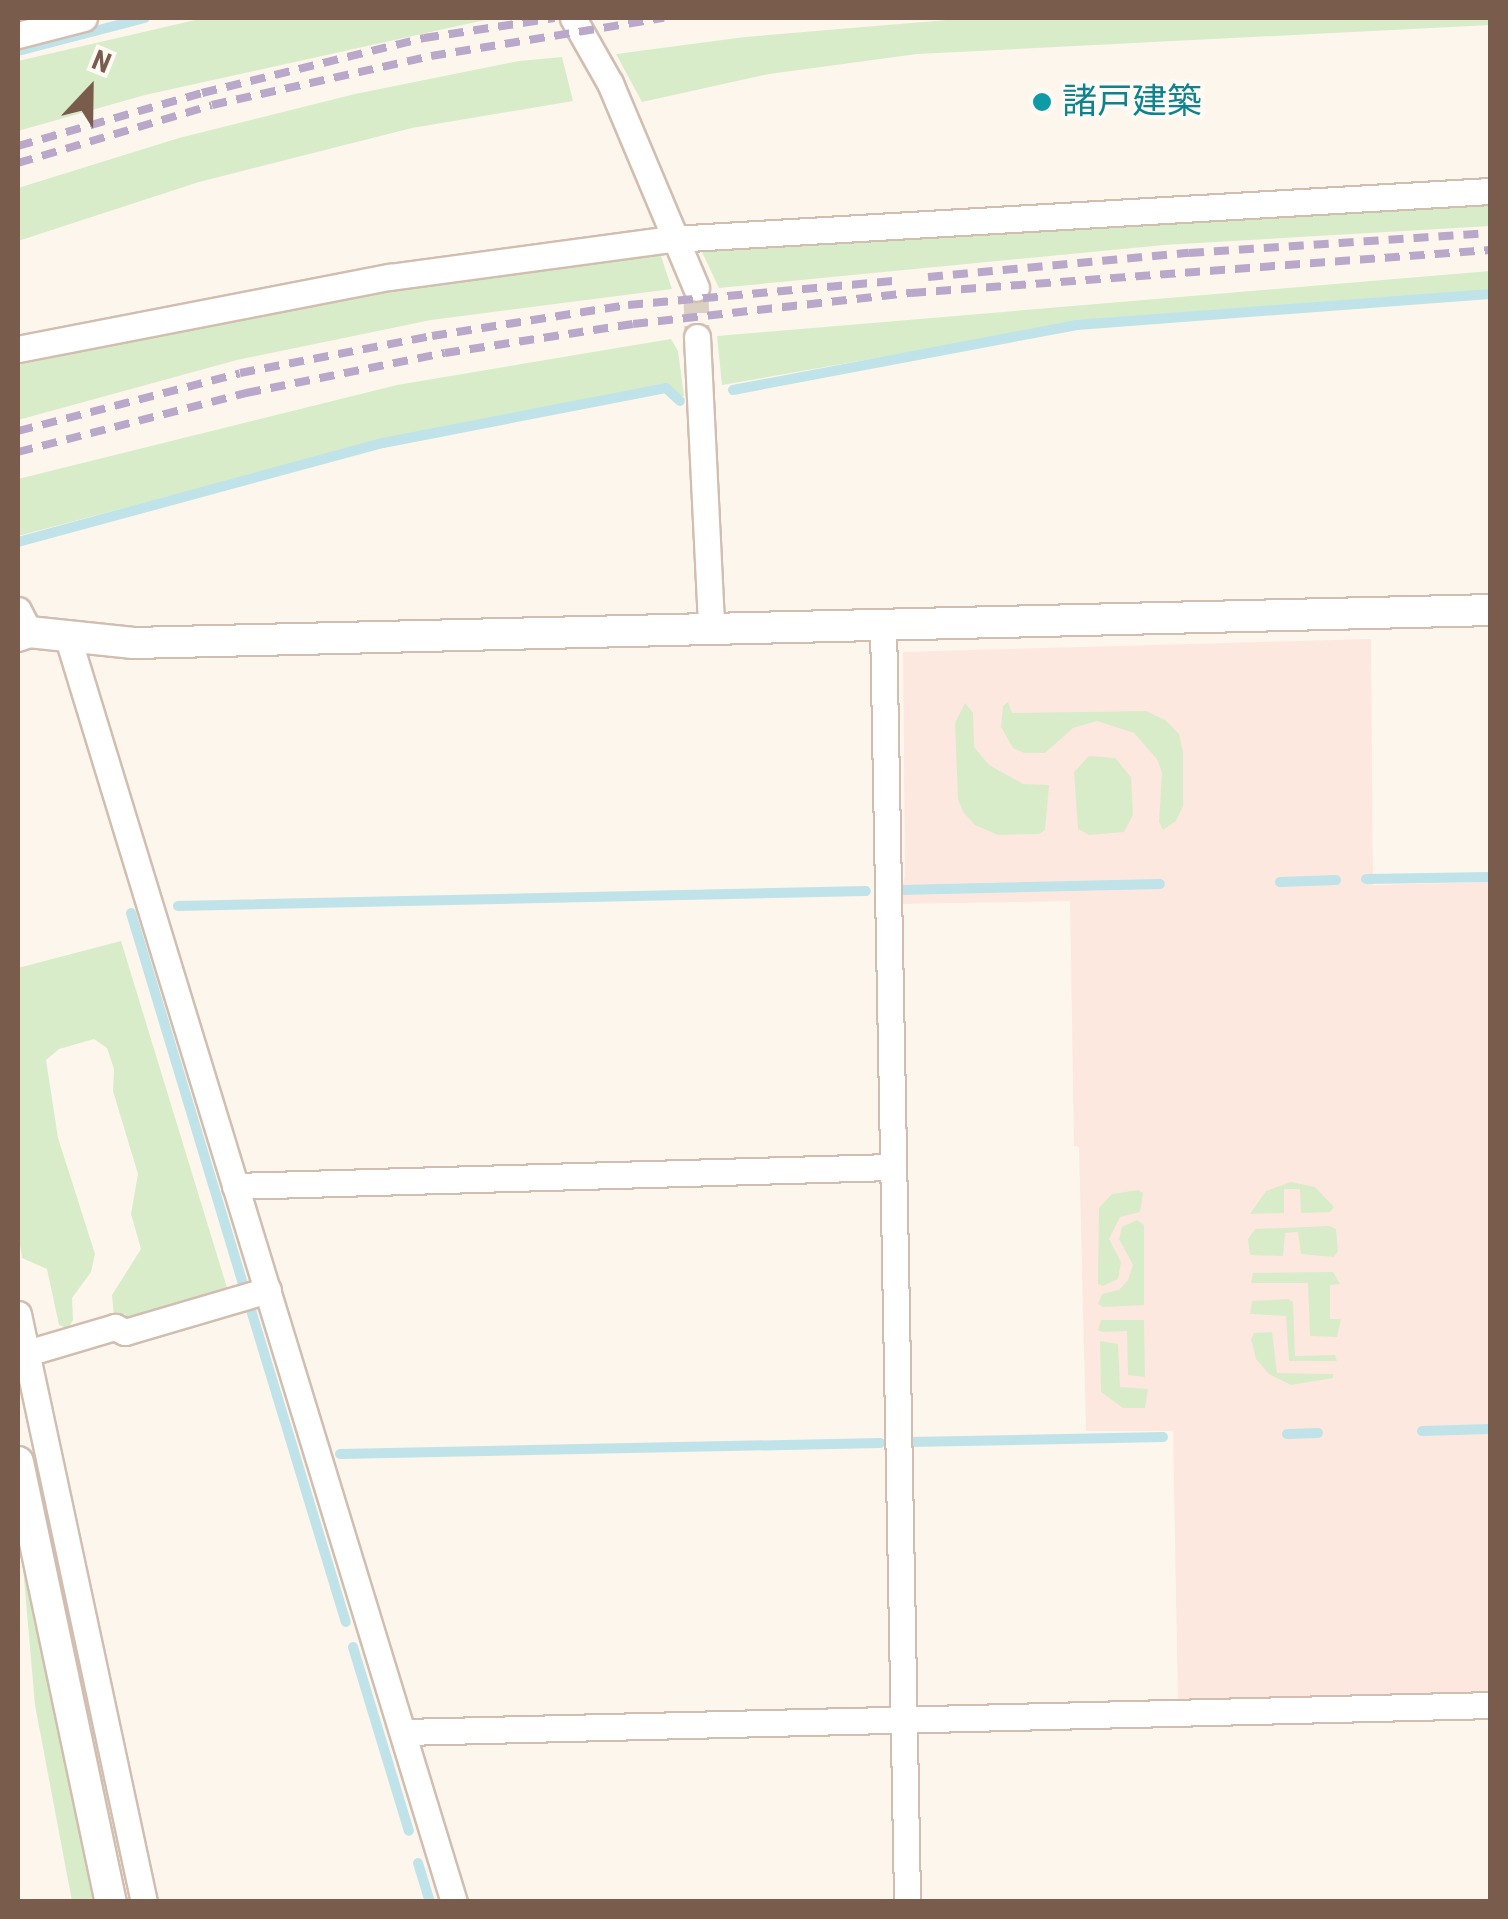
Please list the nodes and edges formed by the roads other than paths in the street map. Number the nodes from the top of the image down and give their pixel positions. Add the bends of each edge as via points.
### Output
1 (84, 18) edge
2 (573, 18) edge
3 (18, 35) edge
4 (1490, 192) edge
5 (672, 239) junction
6 (696, 288) tunnel mouth
7 (698, 337) tunnel mouth
8 (18, 350) edge
9 (1490, 610) edge
10 (883, 624) junction
11 (22, 626) edge
12 (711, 627) junction
13 (68, 638) junction
14 (892, 1167) junction
15 (235, 1186) junction
16 (268, 1290) junction
17 (18, 1314) edge
18 (27, 1352) junction
19 (18, 1462) edge
20 (1490, 1705) edge
21 (902, 1720) junction
22 (404, 1732) junction
23 (111, 1902) edge
24 (144, 1902) edge
25 (454, 1902) edge
26 (907, 1902) edge

1 - 3 street
2 - 5 street via 610,83
4 - 5 street
5 - 6 street
5 - 8 street via 390,277
7 - 12 street
9 - 10 street
10 - 12 street
10 - 14 street
11 - 13 street
12 - 13 street via 133,643
13 - 15 street
14 - 15 street
14 - 21 street
15 - 16 street
16 - 18 street via 125,1332 115,1327
16 - 22 street
17 - 18 street
18 - 24 street
19 - 23 street
20 - 21 street
21 - 22 street
21 - 26 street
22 - 25 street

